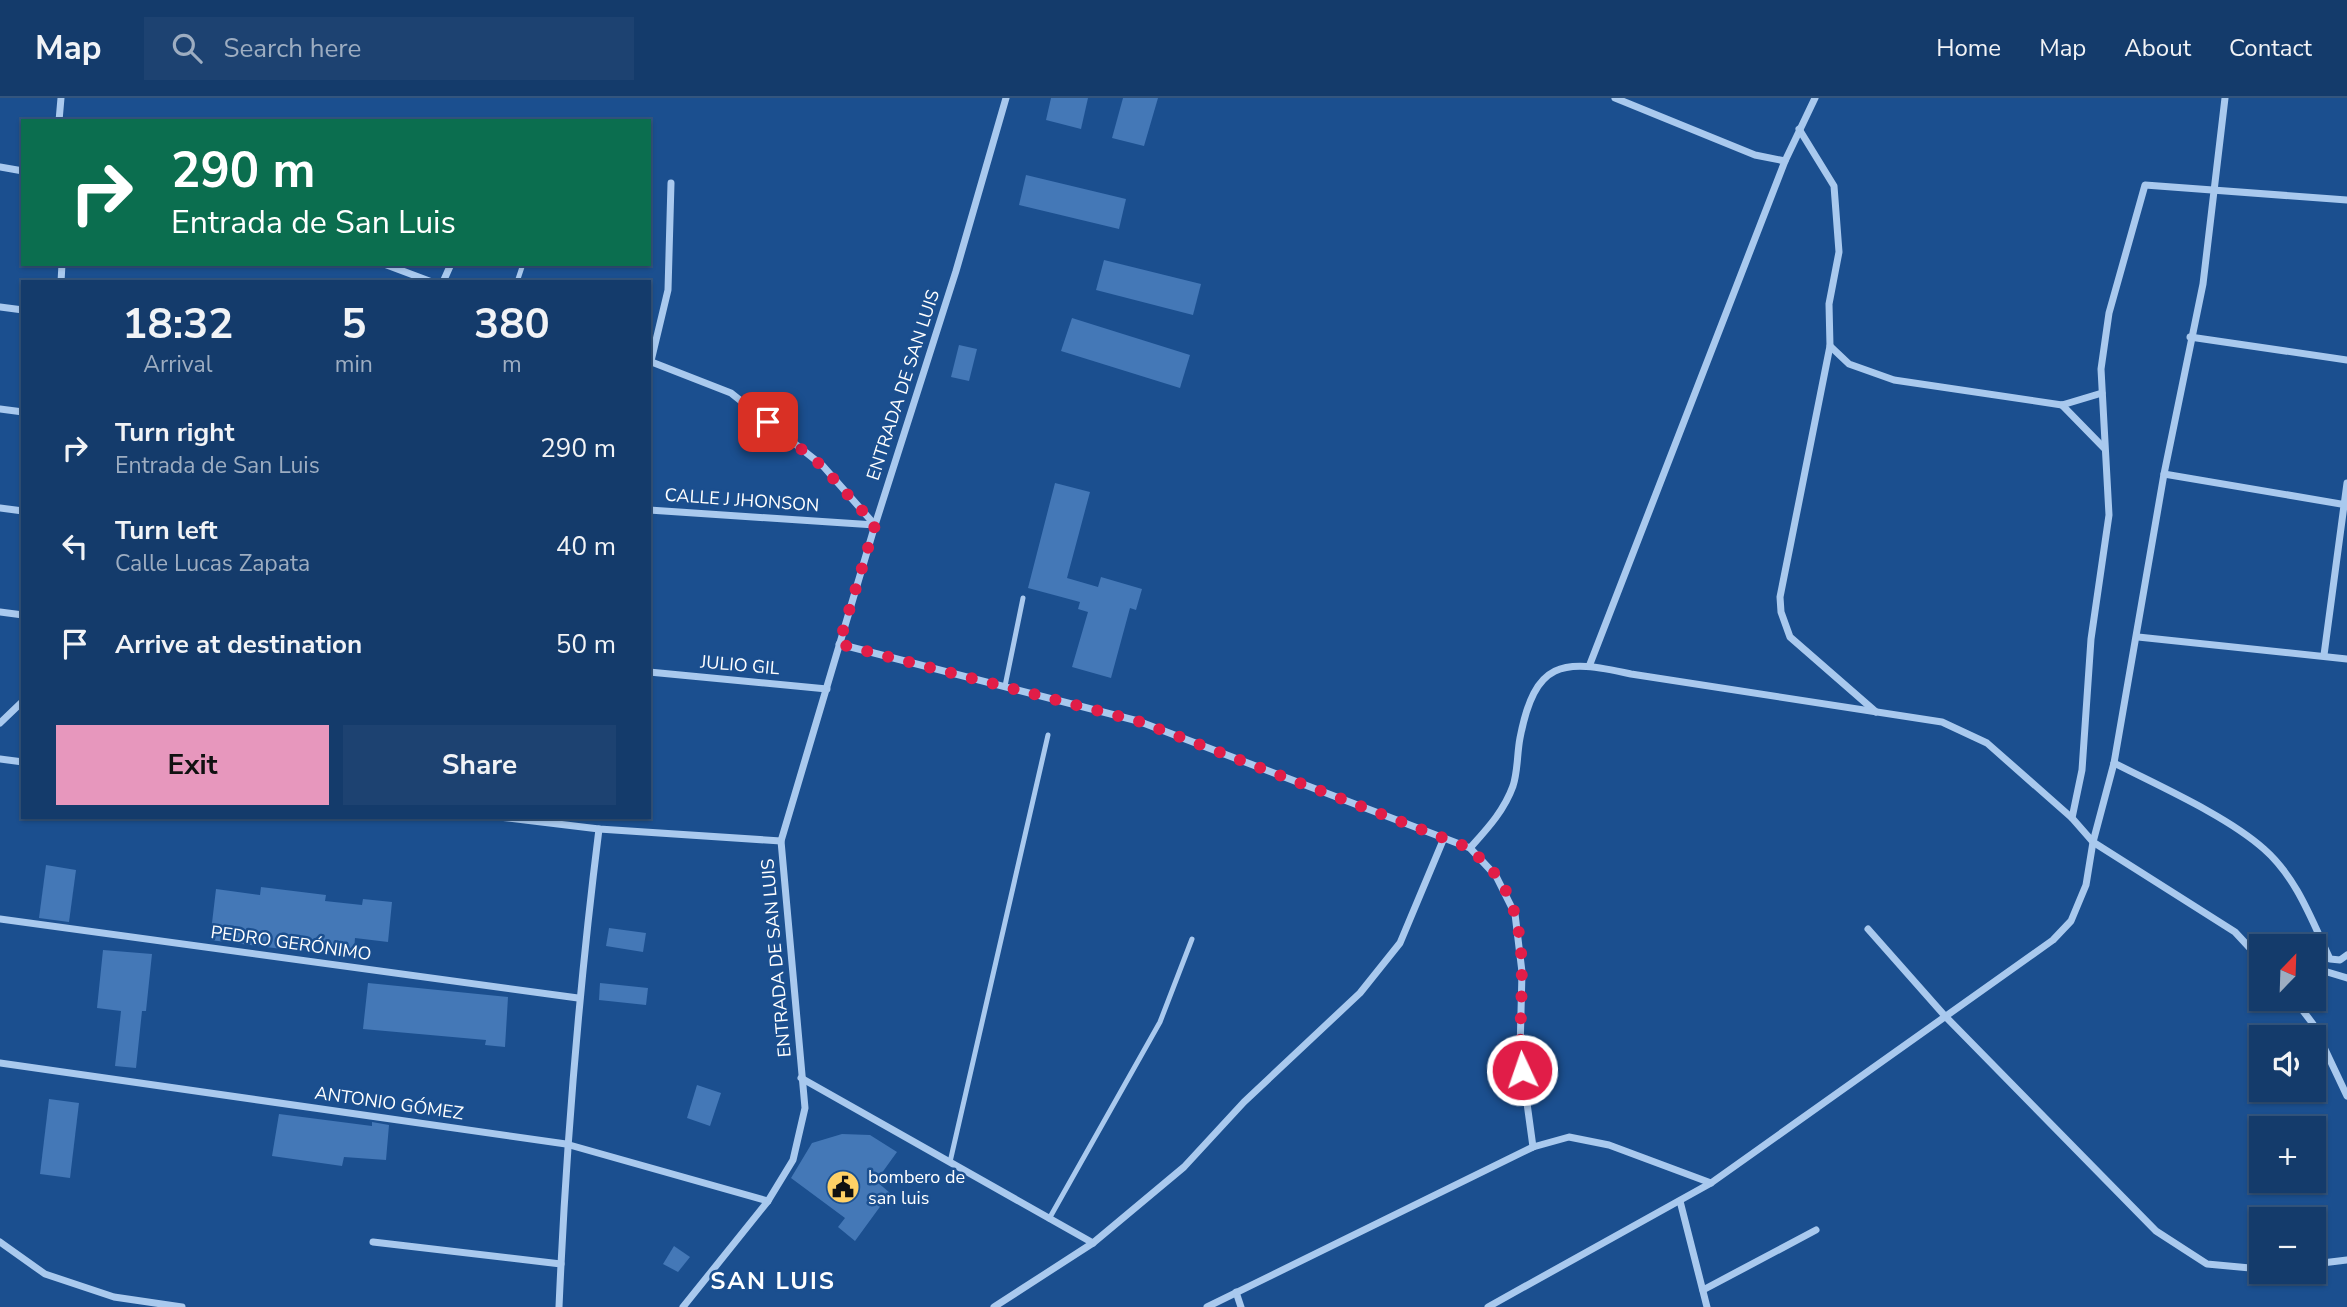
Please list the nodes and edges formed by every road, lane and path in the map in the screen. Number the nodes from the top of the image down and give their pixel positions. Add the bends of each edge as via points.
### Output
1 (61, 98) edge
2 (1006, 98) edge
3 (1615, 98) edge
4 (1815, 98) edge
5 (2225, 98) edge
6 (60, 119) edge
7 (1800, 129) junction
8 (1785, 161) junction
9 (0, 167) edge
10 (21, 171) edge
11 (671, 183) dead end
12 (2215, 189) junction
13 (2347, 200) edge
14 (389, 266) edge
15 (427, 280) edge
16 (0, 307) edge
17 (21, 310) edge
18 (2190, 337) junction
19 (1830, 346) junction
20 (651, 357) edge
21 (2347, 360) edge
22 (651, 361) edge
23 (2102, 393) junction
24 (2062, 405) junction
25 (0, 409) edge
26 (21, 412) edge
27 (2104, 449) junction
28 (2164, 474) junction
29 (2347, 483) edge
30 (2346, 505) edge
31 (0, 508) edge
32 (651, 510) edge
33 (21, 511) edge
34 (875, 525) junction
35 (1023, 598) dead end
36 (0, 612) edge
37 (21, 615) edge
38 (2138, 637) junction
39 (839, 644) junction
40 (2324, 655) junction
41 (2347, 659) edge
42 (1590, 664) junction
43 (651, 672) edge
44 (1005, 686) junction
45 (827, 689) junction
46 (21, 703) edge
47 (1876, 712) junction
48 (0, 723) edge
49 (1048, 735) dead end
50 (0, 760) edge
51 (21, 762) edge
52 (2114, 763) junction
53 (2072, 818) junction
54 (516, 819) edge
55 (599, 829) junction
56 (1444, 838) junction
57 (781, 841) junction
58 (2093, 842) junction
59 (1470, 848) junction
60 (0, 919) edge
61 (1868, 929) dead end
62 (1192, 939) dead end
63 (2249, 947) edge
64 (2347, 955) edge
65 (2326, 972) edge
66 (2347, 978) edge
67 (578, 998) junction
68 (2304, 1012) edge
69 (1945, 1016) junction
70 (0, 1063) edge
71 (802, 1079) junction
72 (2347, 1096) edge
73 (566, 1144) junction
74 (1533, 1147) junction
75 (950, 1163) junction
76 (1711, 1183) junction
77 (768, 1201) junction
78 (1680, 1201) junction
79 (1049, 1219) junction
80 (1816, 1230) dead end
81 (0, 1242) edge
82 (373, 1242) dead end
83 (1093, 1243) junction
84 (2347, 1260) edge
85 (2326, 1263) edge
86 (561, 1264) junction
87 (2249, 1268) edge
88 (1703, 1290) junction
89 (1236, 1292) junction
90 (182, 1307) edge
91 (559, 1307) edge
92 (683, 1307) edge
93 (994, 1307) edge
94 (1208, 1307) edge
95 (1241, 1307) edge
96 (1488, 1307) edge
97 (1707, 1307) edge

1 - 6 street
2 - 34 street, ENTRADA DE SAN LUIS
3 - 8 street via 1755,155
4 - 7 street
5 - 12 street
7 - 8 street
7 - 19 street via 1834,186 1839,252 1829,304
8 - 42 street
9 - 10 street
11 - 20 street via 668,290
12 - 13 street
12 - 18 street via 2203,284
12 - 23 street via 2146,185 2109,313
14 - 15 street
16 - 17 street
18 - 21 street
18 - 28 street
19 - 24 street via 1849,364 1894,380
19 - 47 street via 1780,597 1781,612 1790,637
22 - 34 street via 731,393 822,466
23 - 24 street
23 - 27 street
24 - 27 street
25 - 26 street
27 - 53 street via 2109,515 2091,639 2082,770
28 - 30 street
28 - 38 street
29 - 30 street
30 - 40 street
31 - 33 street
32 - 34 street, CALLE J JHONSON
34 - 39 street, ENTRADA DE SAN LUIS
35 - 44 lane
36 - 37 street
38 - 40 street
38 - 52 street
39 - 44 street
39 - 45 street, ENTRADA DE SAN LUIS
40 - 41 street
42 - 47 street
42 - 59 street via 1547,675 1530,696 1513,786 1497,818
43 - 45 street, JULIO GIL
44 - 56 street via 1138,721
45 - 57 street, ENTRADA DE SAN LUIS
46 - 48 street
47 - 53 street via 1942,722 1987,743
49 - 75 lane
50 - 51 street
52 - 58 street
52 - 64 street via 2200,807 2264,849 2290,880 2330,959
53 - 58 street
54 - 55 street
55 - 57 street
55 - 67 street
56 - 59 street
56 - 83 street via 1400,943 1360,993 1244,1102 1184,1167
57 - 71 street, ENTRADA DE SAN LUIS
58 - 63 street via 2235,932
58 - 69 street via 2086,885 2071,921 2053,940
59 - 74 street via 1496,876 1516,915 1522,972 1520,1052
60 - 67 street, PEDRO GERÓNIMO
61 - 69 street
62 - 79 lane via 1160,1023
65 - 66 street
67 - 73 street
68 - 72 street
69 - 76 street
69 - 87 street via 2156,1231 2207,1264
70 - 73 street, ANTONIO GÓMEZ
71 - 75 street
71 - 77 street, ENTRADA DE SAN LUIS via 805,1108 793,1160
73 - 77 street, ANTONIO GÓMEZ
73 - 86 street
74 - 76 street via 1569,1137 1596,1142
74 - 89 street
75 - 79 street
76 - 78 street
77 - 92 street, ENTRADA DE SAN LUIS
78 - 88 street
78 - 96 street
79 - 83 street
80 - 88 street
81 - 90 street via 45,1274 114,1297
82 - 86 street
83 - 93 street
84 - 85 street
86 - 91 street
88 - 97 street
89 - 94 street
89 - 95 street

